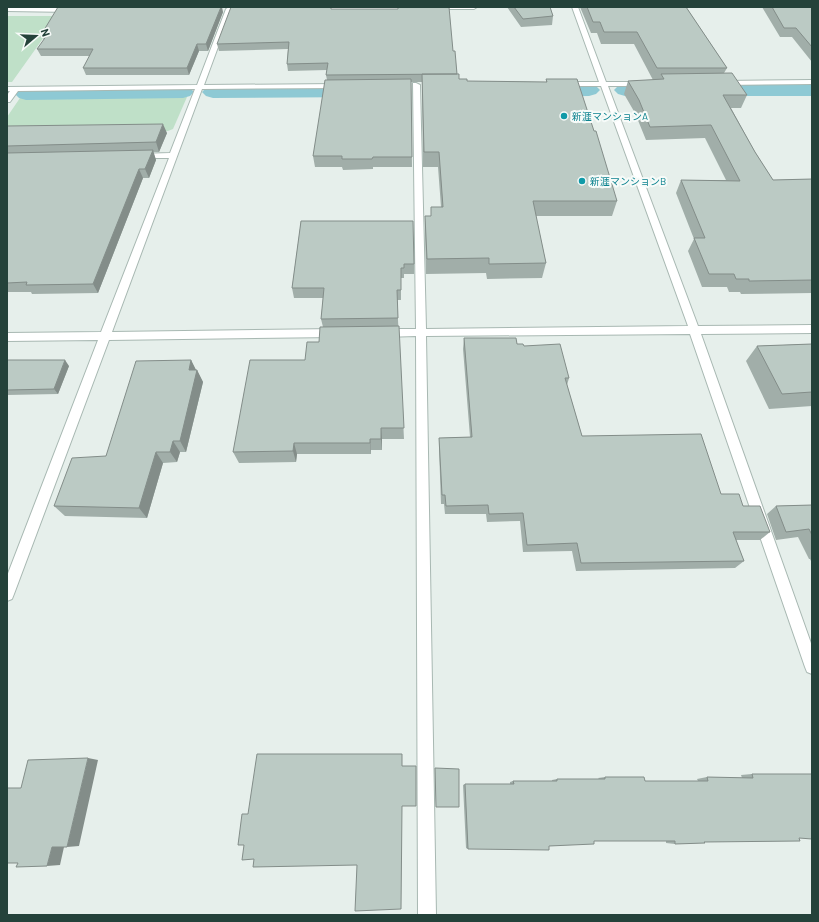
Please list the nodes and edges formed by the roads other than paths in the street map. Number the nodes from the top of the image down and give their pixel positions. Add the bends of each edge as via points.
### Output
1 (419, 7) edge
2 (427, 7) edge
3 (474, 7) edge
4 (575, 7) edge
5 (31, 8) edge
6 (308, 8) edge
7 (7, 9) edge
8 (229, 9) edge
9 (80, 10) edge
10 (812, 82) edge
11 (652, 83) edge
12 (716, 83) edge
13 (557, 84) edge
14 (604, 84) junction
15 (416, 85) edge
16 (199, 86) junction
17 (346, 86) edge
18 (7, 88) edge
19 (16, 89) junction
20 (7, 100) edge
21 (174, 155) junction
22 (126, 156) edge
23 (812, 329) edge
24 (694, 330) junction
25 (421, 332) junction
26 (350, 333) edge
27 (374, 333) edge
28 (7, 337) edge
29 (104, 337) junction
30 (7, 594) edge
31 (812, 667) edge
32 (427, 915) edge

1 - 6 street
2 - 3 street
4 - 14 street
5 - 7 street
5 - 9 street
8 - 16 street
10 - 12 street
11 - 14 street
13 - 14 street
14 - 24 street
15 - 25 street
16 - 17 street
16 - 19 street
16 - 21 street
18 - 19 street
19 - 20 street
21 - 22 street
21 - 29 street
23 - 24 street
24 - 25 street
24 - 31 street
25 - 27 street
25 - 32 street
26 - 29 street
28 - 29 street
29 - 30 street

